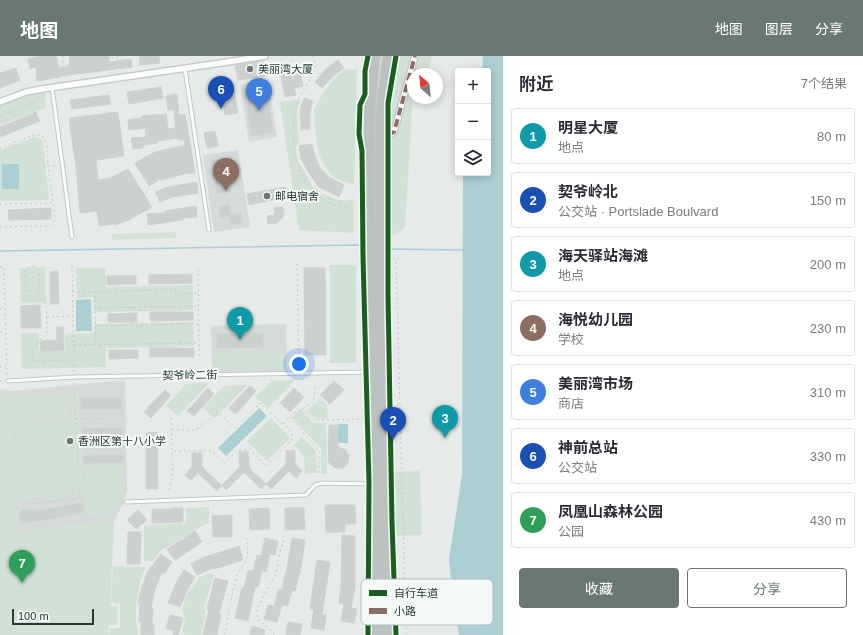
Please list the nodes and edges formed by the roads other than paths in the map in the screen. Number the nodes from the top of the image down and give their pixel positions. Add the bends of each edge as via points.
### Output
1 (265, 56) edge
2 (375, 56) edge
3 (388, 56) edge
4 (415, 56) edge
5 (185, 69) junction
6 (52, 87) junction
7 (0, 102) edge
8 (388, 135) dead end
9 (209, 230) dead end
10 (72, 237) dead end
11 (376, 239) junction
12 (383, 256) junction
13 (372, 372) junction
14 (8, 381) road end
15 (375, 484) junction
16 (126, 502) dead end
17 (376, 579) edge
18 (386, 579) edge
19 (377, 625) edge
20 (387, 625) edge
21 (377, 635) edge
22 (387, 635) edge

1 - 5 street
2 - 11 highway via 369,127
3 - 11 highway via 381,128
4 - 8 street via 394,132
5 - 6 street
5 - 9 lane
6 - 7 street via 26,92
6 - 10 lane
11 - 12 highway
12 - 13 highway
12 - 18 highway
13 - 14 lane, 契爷岭二街
13 - 15 highway
15 - 16 lane via 322,483 315,485 306,495
15 - 17 highway
19 - 21 highway
20 - 22 highway

